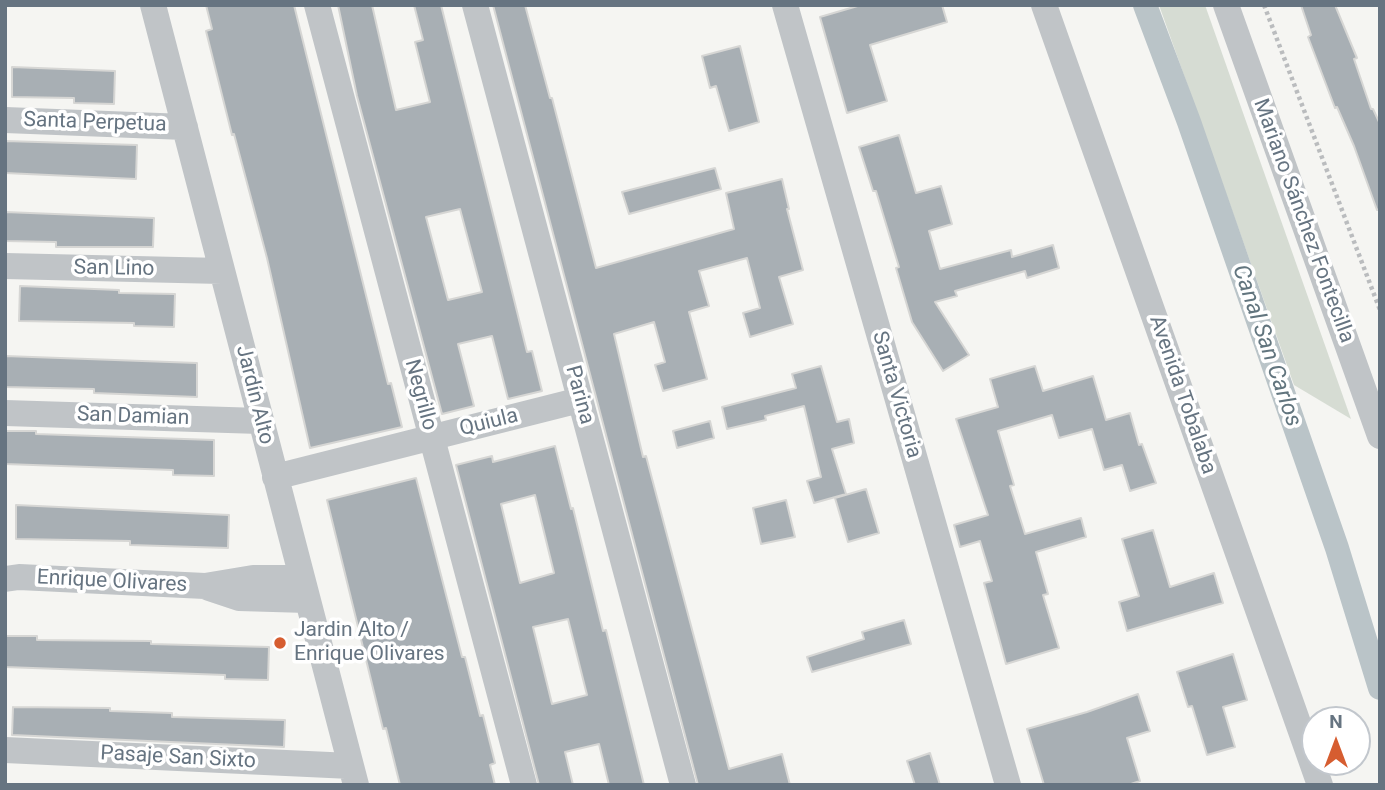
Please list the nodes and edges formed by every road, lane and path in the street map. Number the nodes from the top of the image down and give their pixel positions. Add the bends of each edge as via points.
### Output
1 (153, 5) edge
2 (317, 5) edge
3 (475, 5) edge
4 (785, 5) edge
5 (1044, 5) edge
6 (1226, 5) edge
7 (1264, 5) edge
8 (5, 120) edge
9 (185, 127) junction
10 (5, 266) edge
11 (222, 271) junction
12 (1380, 310) edge
13 (580, 400) junction
14 (5, 413) edge
15 (260, 421) junction
16 (1380, 436) edge
17 (431, 437) junction
18 (275, 477) junction
19 (10, 576) edge
20 (304, 589) junction
21 (5, 750) edge
22 (354, 775) edge
23 (524, 785) edge
24 (682, 785) edge
25 (1008, 785) edge
26 (1320, 785) edge

1 - 9 street, Jardín Alto
2 - 17 street, Negrillo
3 - 13 street, Parina
4 - 25 street, Santa Victoria
5 - 26 street, Avenida Tobalaba
6 - 16 street, Mariano Sánchez Fontecilla
7 - 12 path
8 - 9 street, Santa Perpetua
9 - 11 street, Jardín Alto
10 - 11 street, San Lino
11 - 15 street, Jardín Alto
13 - 17 street, Quiula
13 - 24 street, Parina
14 - 15 street, San Damian
15 - 18 street, Jardín Alto
17 - 18 street, Quiula
17 - 23 street, Negrillo
18 - 20 street, Jardín Alto
19 - 20 street, Enrique Olivares via 205,586 239,598
20 - 22 street, Jardín Alto
21 - 22 street, Pasaje San Sixto

